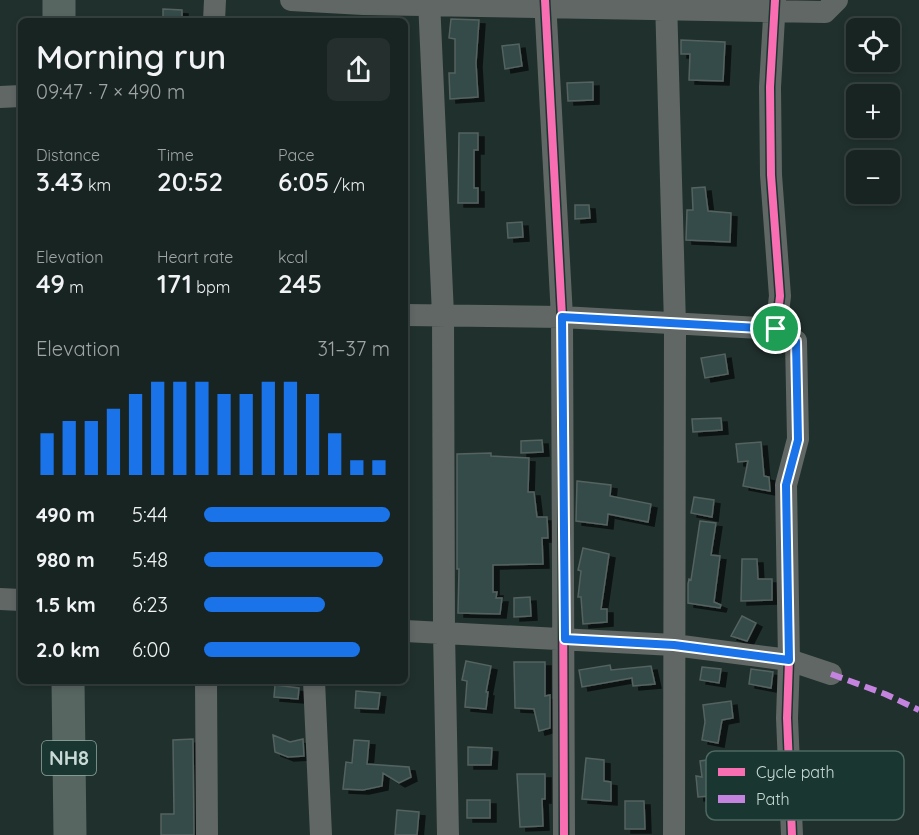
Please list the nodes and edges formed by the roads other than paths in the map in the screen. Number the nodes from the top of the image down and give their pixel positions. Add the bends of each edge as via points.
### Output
1 (59, 0) edge
2 (215, 0) edge
3 (291, 0) edge
4 (837, 0) edge
5 (429, 2) edge
6 (545, 4) edge
7 (666, 5) edge
8 (774, 6) edge
9 (324, 8) edge
10 (59, 18) edge
11 (214, 18) edge
12 (18, 96) edge
13 (0, 97) edge
14 (408, 315) edge
15 (443, 315) junction
16 (562, 317) junction
17 (675, 325) junction
18 (776, 329) junction
19 (0, 599) edge
20 (18, 600) edge
21 (408, 631) edge
22 (444, 632) junction
23 (565, 639) junction
24 (674, 645) junction
25 (789, 660) junction
26 (831, 674) dead end
27 (68, 684) edge
28 (206, 684) edge
29 (314, 684) edge
30 (788, 751) edge
31 (791, 820) edge
32 (70, 835) edge
33 (207, 835) edge
34 (321, 835) edge
35 (448, 835) edge
36 (564, 835) edge
37 (674, 835) edge
38 (792, 835) edge

1 - 10 highway
2 - 11 street
3 - 9 street
4 - 8 street via 825,12
5 - 6 street
5 - 9 street
5 - 15 street
6 - 7 street
6 - 16 street
7 - 8 street
7 - 17 street
8 - 18 street via 770,98 780,296
12 - 13 street
14 - 15 street
15 - 16 street
15 - 22 street
16 - 17 street
16 - 23 street
17 - 18 street
17 - 24 street
18 - 25 street via 796,341 798,440 786,485
19 - 20 street
21 - 22 street
22 - 23 street
22 - 35 street
23 - 24 street
23 - 36 street
24 - 25 street
24 - 37 street
25 - 26 street
25 - 30 street
27 - 32 highway, NH8
28 - 33 street
29 - 34 street
31 - 38 street

